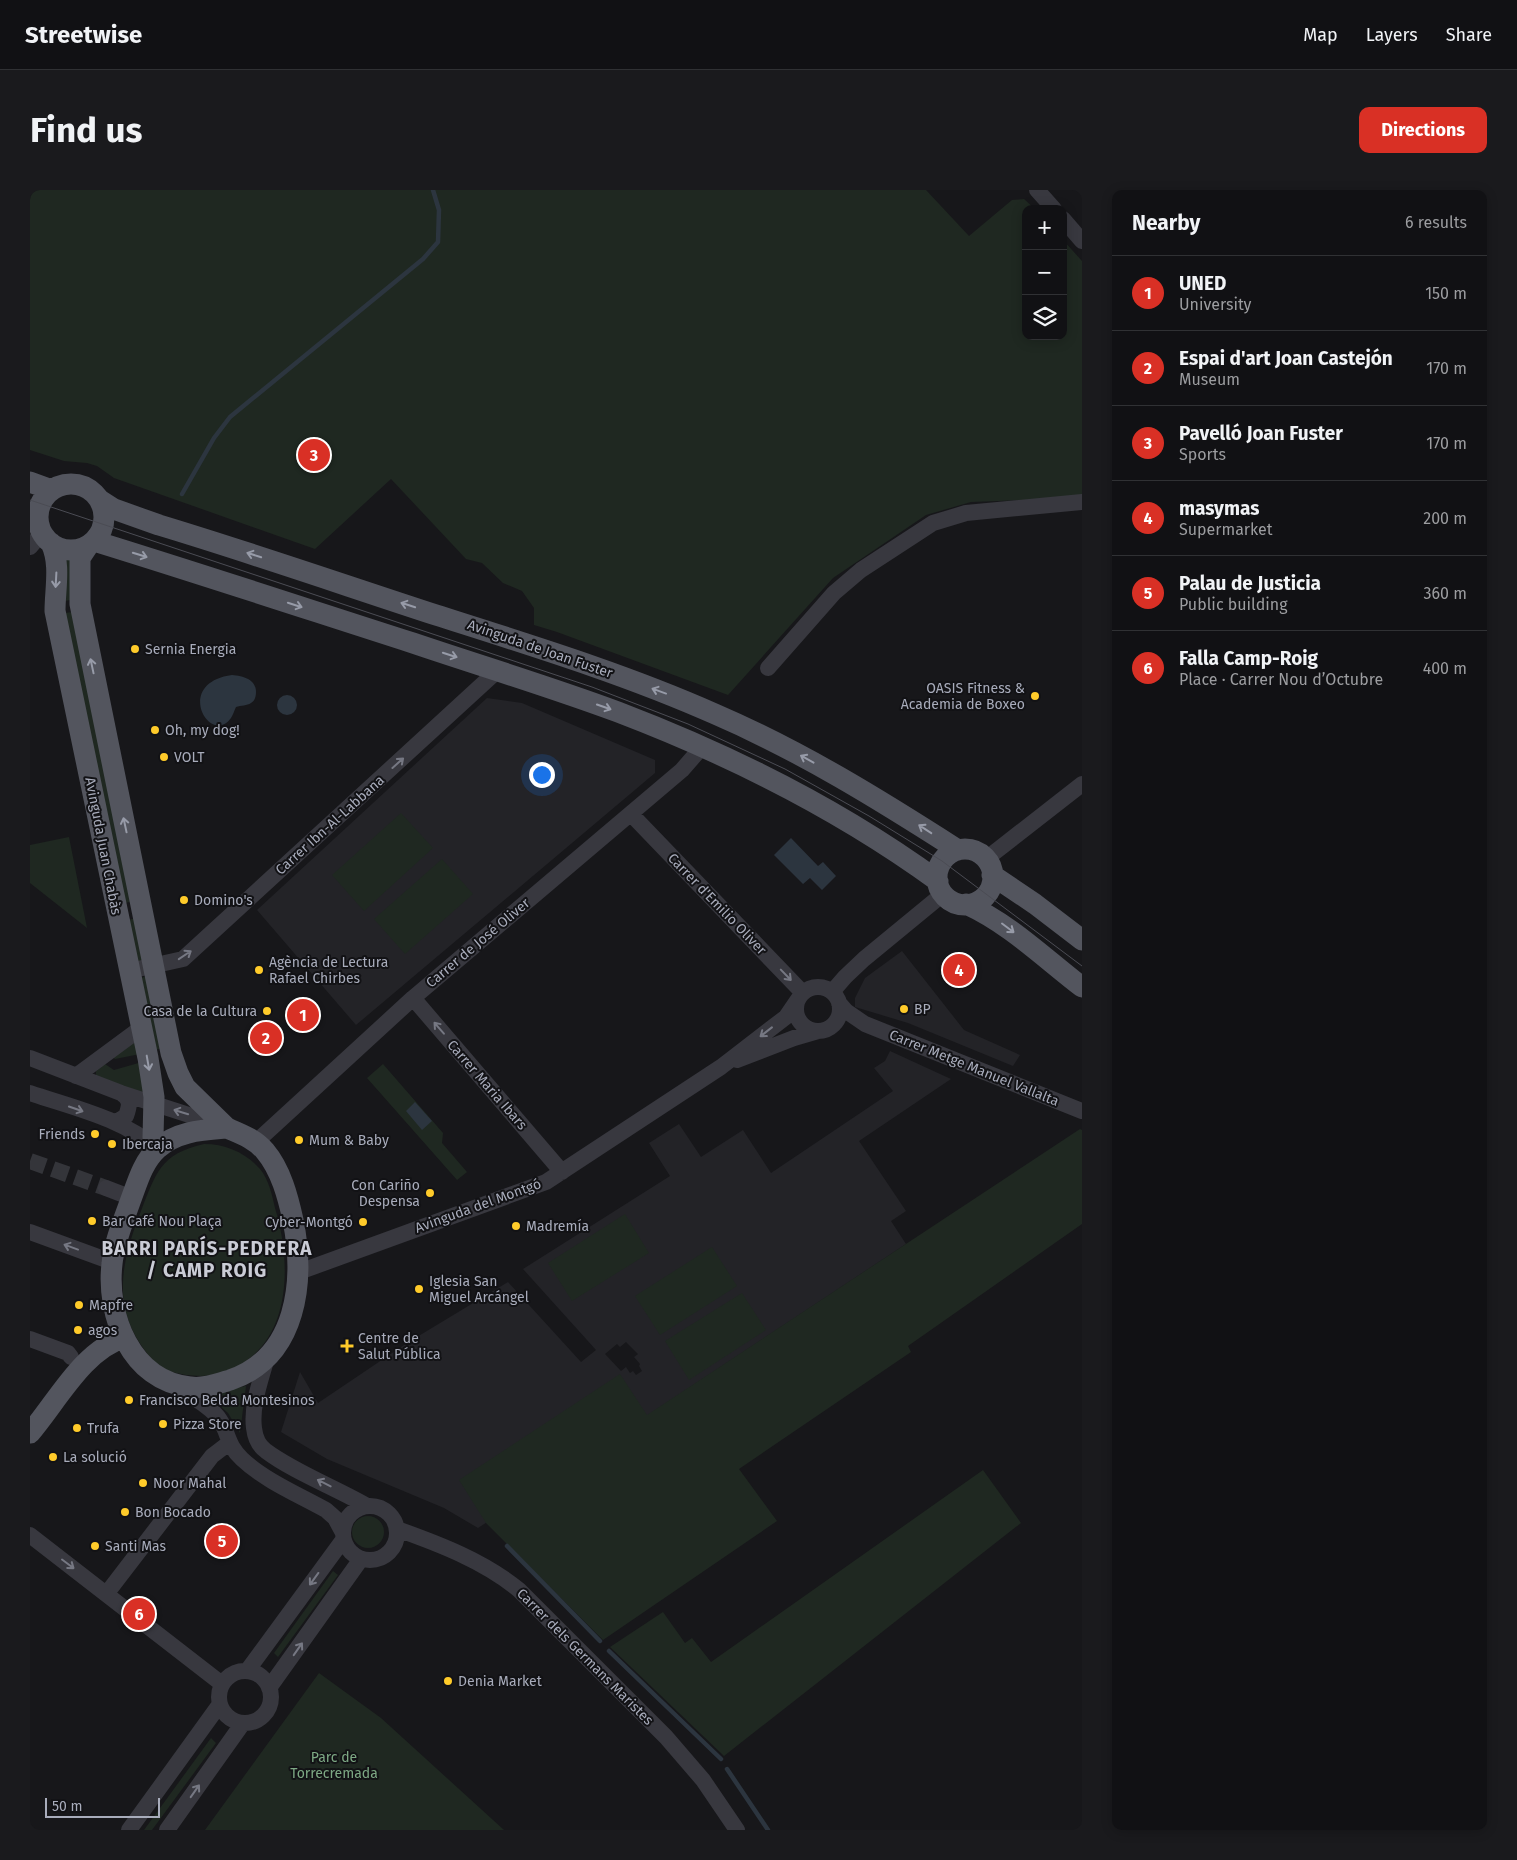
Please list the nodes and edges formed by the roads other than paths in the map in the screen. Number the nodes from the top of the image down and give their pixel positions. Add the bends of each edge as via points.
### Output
1 (1039, 190) edge
2 (1051, 205) edge
3 (1067, 224) edge
4 (1082, 241) edge
5 (30, 482) edge
6 (52, 490) junction
7 (100, 500) junction
8 (1082, 502) edge
9 (38, 533) edge
10 (91, 543) junction
11 (768, 668) dead end
12 (497, 671) junction
13 (702, 747) junction
14 (1082, 784) edge
15 (631, 814) junction
16 (958, 850) junction
17 (989, 867) junction
18 (940, 887) junction
19 (966, 904) junction
20 (1082, 940) edge
21 (154, 965) junction
22 (129, 972) junction
23 (1082, 987) edge
24 (801, 995) junction
25 (413, 998) junction
26 (836, 998) junction
27 (865, 1024) junction
28 (141, 1028) junction
29 (823, 1030) junction
30 (30, 1058) edge
31 (721, 1067) junction
32 (76, 1076) junction
33 (30, 1093) edge
34 (121, 1093) junction
35 (154, 1104) junction
36 (1082, 1111) edge
37 (116, 1122) junction
38 (227, 1128) junction
39 (256, 1142) junction
40 (157, 1148) junction
41 (562, 1172) junction
42 (106, 1188) tunnel mouth
43 (132, 1198) junction
44 (30, 1232) edge
45 (112, 1262) junction
46 (299, 1272) junction
47 (124, 1338) junction
48 (30, 1339) edge
49 (71, 1357) dead end
50 (267, 1357) junction
51 (172, 1384) junction
52 (30, 1434) edge
53 (229, 1443) junction
54 (367, 1506) junction
55 (397, 1529) junction
56 (30, 1535) edge
57 (343, 1536) junction
58 (361, 1559) junction
59 (107, 1593) junction
60 (247, 1671) junction
61 (222, 1684) junction
62 (269, 1688) junction
63 (220, 1704) junction
64 (243, 1723) junction
65 (129, 1830) edge
66 (167, 1830) edge
67 (737, 1830) edge

1 - 2 street
3 - 4 street
5 - 6 main road
6 - 7 main road via 66,484 80,485
6 - 9 main road via 40,504
7 - 10 main road via 104,524
16 -> 7 main road, Avinguda de Joan Fuster via 825,769 760,734 682,699 570,658 159,525 114,509
8 - 11 street via 966,513 933,523 861,570 834,592
9 - 10 main road via 67,550 81,549
9 -> 22 main road, Avinguda Juan Chabàs via 55,552 57,561 55,610
10 -> 12 main road
21 -> 10 main road, Avinguda Juan Chabàs via 80,604 80,558
12 -> 13 main road via 617,712
21 -> 12 street, Carrer Ibn-Al-Labbana via 183,959
13 - 15 street, Carrer de José Oliver via 682,770
13 - 18 main road via 784,788 887,846
14 - 17 street
15 -> 24 street, Carrer d'Emilio Oliver
15 - 25 street, Carrer de José Oliver
16 - 17 main road via 973,850
16 - 18 main road via 949,854 938,869
17 - 19 main road via 991,887 987,894 977,902
17 - 20 main road
18 - 19 main road via 954,902
18 - 26 street via 844,977
19 -> 23 main road via 1006,927
21 - 22 street, Carrer Ibn-Al-Labbana
21 - 38 main road, Avinguda Juan Chabàs via 178,1073 192,1094
22 - 28 main road, Avinguda Juan Chabàs
24 - 26 street via 814,987 827,989
24 - 29 street via 796,1010 798,1017 806,1027
24 -> 31 street, Avinguda del Montgó via 786,1017
25 - 39 street, Carrer de José Oliver
41 -> 25 street, Carrer Maria Ibars
26 - 27 street, Carrer Metge Manuel Vallalta via 846,1011
26 - 29 street via 839,1016 836,1022
27 - 29 street, Carrer Metge Manuel Vallalta
27 - 36 street, Carrer Metge Manuel Vallalta
28 - 32 street
28 -> 35 main road, Avinguda Juan Chabàs
29 - 31 street, Avinguda del Montgó
30 - 32 street
31 - 41 street, Avinguda del Montgó
32 - 34 street
33 -> 37 street
34 - 35 street
34 - 37 street via 128,1098 130,1105 126,1116
38 -> 35 street
35 - 40 main road, Avinguda Juan Chabàs via 153,1137
37 - 40 street
38 - 39 main road
38 - 40 main road via 186,1133
39 - 46 main road via 277,1169 289,1202
40 - 43 main road via 147,1159
41 - 46 street, Avinguda del Montgó via 546,1182
42 - 43 street
43 - 45 main road
45 -> 44 street
45 - 47 main road via 112,1299
46 - 50 main road via 288,1324
47 - 51 main road via 146,1368
47 - 52 main road via 114,1340 81,1368
48 - 49 street
50 - 51 main road via 237,1377 222,1382 191,1387
54 -> 50 street via 265,1451 258,1443 254,1415
51 - 53 street via 219,1418
53 - 57 street via 252,1468 326,1510 335,1518
53 - 59 street via 212,1456
54 - 55 street via 387,1511
54 - 57 street via 350,1514 344,1522
55 - 58 street via 395,1545 384,1557 369,1561
55 - 67 street, Carrer dels Germans Maristes via 465,1556 519,1590 666,1737 702,1780
56 -> 59 street
57 - 58 street via 347,1549
57 -> 60 street
62 -> 58 street
59 - 61 street
60 - 61 street via 234,1673
60 - 62 street via 264,1680
61 - 63 street
62 - 64 street via 270,1702 263,1715
63 - 64 street via 232,1719
63 - 65 street
66 -> 64 street

